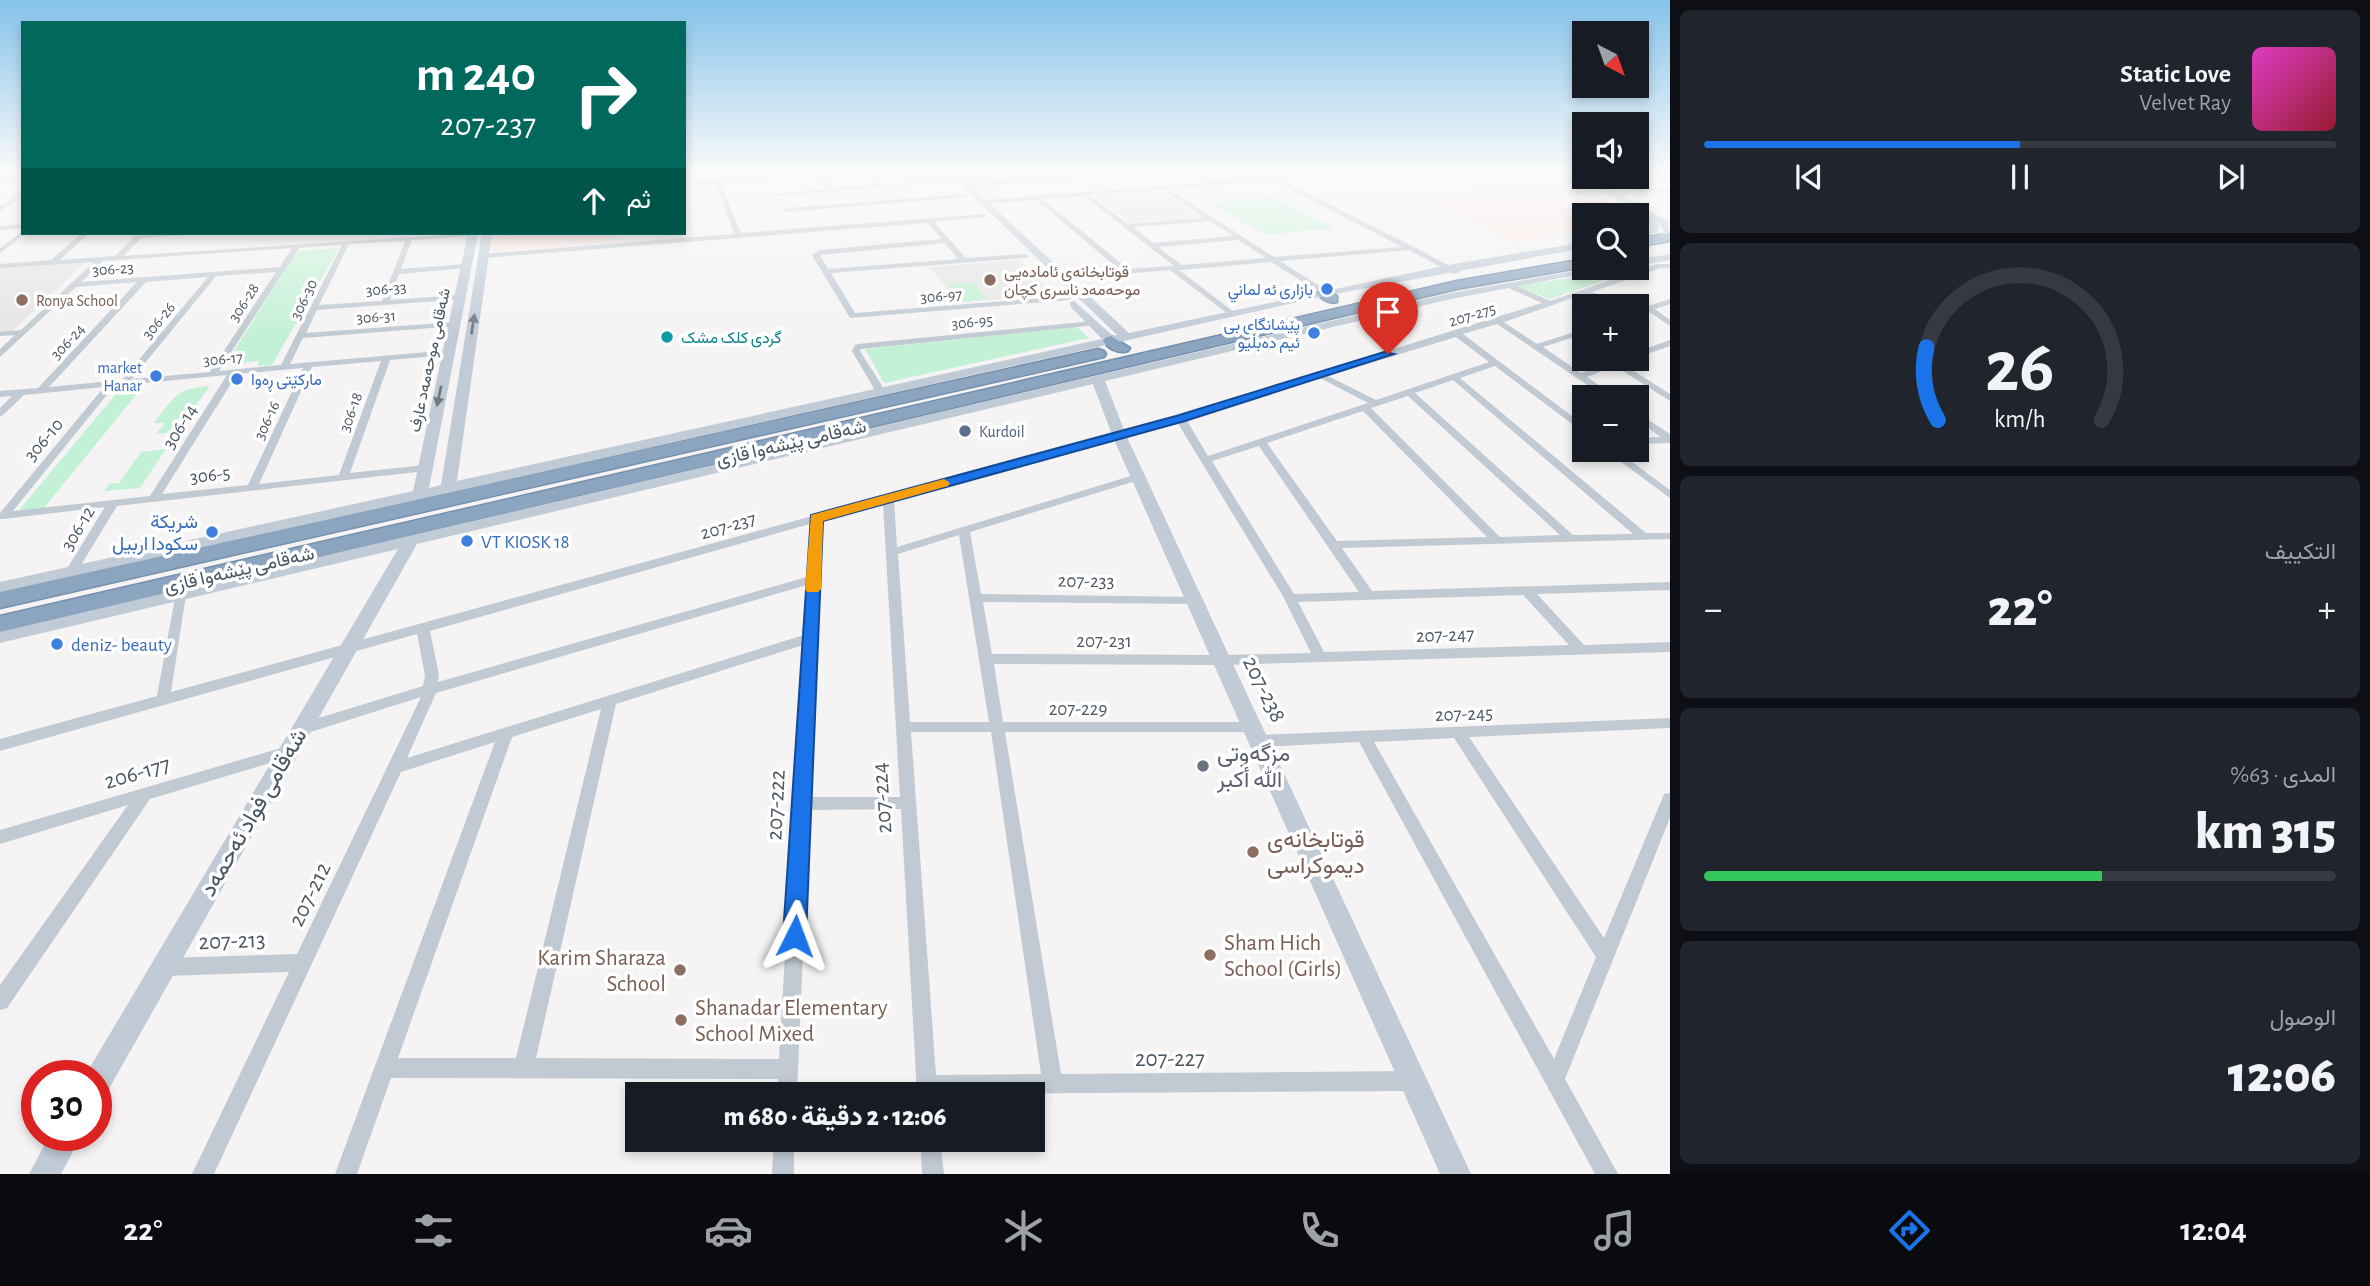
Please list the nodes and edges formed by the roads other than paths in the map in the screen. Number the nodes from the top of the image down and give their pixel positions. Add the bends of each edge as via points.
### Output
1 (735, 228) edge
2 (826, 228) edge
3 (936, 228) edge
4 (997, 228) edge
5 (1011, 228) edge
6 (1074, 228) edge
7 (1128, 228) edge
8 (1223, 228) edge
9 (1372, 228) edge
10 (797, 230) joint
11 (21, 235) edge
12 (84, 235) edge
13 (140, 235) edge
14 (331, 235) edge
15 (447, 235) edge
16 (473, 235) edge
17 (487, 235) edge
18 (626, 235) edge
19 (738, 235) junction
20 (685, 236) edge
21 (409, 238) junction
22 (1238, 238) junction
23 (947, 240) junction
24 (1649, 241) edge
25 (347, 242) junction
26 (1667, 242) edge
27 (327, 244) junction
28 (628, 244) junction
29 (1151, 245) junction
30 (297, 246) junction
31 (1572, 247) edge
32 (1412, 248) junction
33 (1649, 250) edge
34 (0, 251) edge
35 (1572, 254) edge
36 (483, 256) junction
37 (1026, 256) junction
38 (1670, 257) edge
39 (117, 258) junction
40 (100, 260) junction
41 (1272, 260) junction
42 (964, 261) junction
43 (1649, 261) edge
44 (51, 263) junction
45 (466, 266) junction
46 (1670, 266) edge
47 (0, 267) edge
48 (1572, 267) edge
49 (1176, 268) junction
50 (282, 269) junction
51 (1453, 270) junction
52 (827, 271) junction
53 (396, 272) junction
54 (1127, 272) junction
55 (1572, 272) edge
56 (213, 275) junction
57 (1537, 276) junction
58 (1063, 277) junction
59 (143, 280) junction
60 (72, 285) junction
61 (1509, 285) junction
62 (1584, 292) junction
63 (1590, 294) edge
64 (1328, 296) junction
65 (460, 297) junction
66 (1068, 298) junction
67 (1670, 301) edge
68 (385, 303) junction
69 (1548, 303) junction
70 (314, 308) junction
71 (1649, 308) edge
72 (1231, 314) junction
73 (1649, 315) edge
74 (1498, 321) junction
75 (1094, 323) junction
76 (454, 324) junction
77 (1670, 324) edge
78 (23, 332) junction
79 (1456, 333) junction
80 (0, 334) edge
81 (1572, 335) edge
82 (301, 336) junction
83 (1124, 343) junction
84 (1670, 343) edge
85 (1538, 346) junction
86 (1649, 350) edge
87 (448, 352) junction
88 (0, 354) edge
89 (386, 358) junction
90 (1165, 359) junction
91 (1496, 363) junction
92 (309, 365) junction
93 (284, 368) junction
94 (1595, 371) edge
95 (1628, 371) edge
96 (233, 373) junction
97 (212, 374) junction
98 (1320, 375) junction
99 (1582, 376) junction
100 (1454, 377) junction
101 (979, 380) junction
102 (1098, 380) junction
103 (124, 383) junction
104 (111, 384) junction
105 (1594, 385) edge
106 (41, 390) junction
107 (20, 392) junction
108 (881, 392) junction
109 (930, 392) junction
110 (1409, 392) junction
111 (0, 394) edge
112 (997, 394) junction
113 (1670, 398) edge
114 (946, 405) junction
115 (1370, 405) junction
116 (0, 413) edge
117 (1180, 418) junction
118 (1572, 421) edge
119 (1649, 425) edge
120 (1119, 435) junction
121 (1670, 440) edge
122 (1261, 441) junction
123 (1649, 441) edge
124 (656, 447) junction
125 (766, 453) junction
126 (1206, 460) junction
127 (1626, 462) edge
128 (424, 472) junction
129 (343, 477) junction
130 (1138, 477) junction
131 (449, 480) junction
132 (632, 485) junction
133 (252, 487) junction
134 (420, 494) junction
135 (1670, 495) edge
136 (155, 498) junction
137 (888, 498) junction
138 (113, 503) junction
139 (1, 516) edge
140 (816, 518) junction
141 (964, 530) junction
142 (1670, 536) edge
143 (1644, 537) junction
144 (1571, 539) junction
145 (411, 541) junction
146 (1497, 541) junction
147 (1334, 545) junction
148 (891, 552) junction
149 (146, 561) junction
150 (71, 572) junction
151 (813, 579) junction
152 (1670, 586) edge
153 (0, 588) edge
154 (1527, 590) junction
155 (180, 595) junction
156 (1368, 595) junction
157 (976, 598) junction
158 (1290, 598) junction
159 (0, 600) edge
160 (134, 600) junction
161 (1195, 601) junction
162 (0, 624) edge
163 (423, 629) junction
164 (0, 638) edge
165 (810, 638) junction
166 (1670, 647) edge
167 (1580, 649) junction
168 (347, 651) junction
169 (1320, 657) junction
170 (987, 659) junction
171 (1222, 660) junction
172 (431, 689) junction
173 (610, 700) junction
174 (163, 701) junction
175 (1670, 723) edge
176 (903, 727) junction
177 (995, 727) junction
178 (302, 729) junction
179 (1458, 732) junction
180 (506, 733) junction
181 (1256, 734) junction
182 (1363, 736) junction
183 (0, 745) edge
184 (288, 752) junction
185 (395, 768) junction
186 (145, 793) junction
187 (1670, 799) edge
188 (908, 803) junction
189 (802, 804) junction
190 (1666, 822) edge
191 (0, 837) edge
192 (1606, 956) junction
193 (302, 963) junction
194 (164, 967) junction
195 (0, 1001) edge
196 (110, 1060) edge
197 (385, 1068) junction
198 (524, 1068) junction
199 (788, 1069) junction
200 (1555, 1080) junction
201 (1413, 1081) junction
202 (787, 1082) edge
203 (927, 1082) edge
204 (1045, 1084) edge
205 (1053, 1084) junction
206 (57, 1151) edge
207 (784, 1152) edge
208 (931, 1152) edge
209 (44, 1174) edge
210 (203, 1174) edge
211 (346, 1174) edge
212 (783, 1174) edge
213 (933, 1174) edge
214 (1455, 1174) edge
215 (1607, 1174) edge

1 - 19 street
2 - 10 street
3 - 23 street
4 - 37 street
5 - 58 street
6 - 54 street
7 - 29 street
8 - 22 street
9 - 32 street
10 - 19 street
11 - 34 street
12 - 44 street
13 - 39 street
14 - 27 street
15 - 21 street
16 - 45 street, شەقامی موحەمەد عارف
17 - 36 street, شەقامی موحەمەد عارف
18 - 28 street
19 - 20 street
20 - 28 street
21 - 25 street
21 - 53 street
22 - 29 street
22 - 41 street
23 - 42 street
23 - 52 street via 820,251 816,255
24 - 26 highway
25 - 27 street
25 - 70 street, 306-30
26 - 33 highway
27 - 30 street
28 - 36 street
29 - 49 street
30 - 39 street
30 - 50 street, 306-28
31 - 51 street
32 - 41 street
32 - 51 street
35 - 51 highway, شەقامی پێشەوا قازی
131 -> 36 street, شەقامی موحەمەد عارف
37 - 42 street
37 - 66 street
38 - 43 street
39 - 40 street
40 - 44 street
40 - 60 street
41 - 49 street
41 - 64 street
42 - 52 street
44 - 47 street
45 - 53 street
45 - 65 street, شەقامی موحەمەد عارف
46 - 62 street, 207-275
48 - 57 highway, شەقامی پێشەوا قازی
49 - 54 street
49 - 72 street
50 - 56 street, 306-23
50 - 97 street, 306-28
51 - 64 highway, شەقامی پێشەوا قازی
52 - 66 street, 306-97 via 849,313 858,316
53 - 68 street
54 - 58 street
55 - 57 street
56 - 59 street, 306-23
56 - 103 street, 306-26
57 - 61 street
57 - 90 highway, شەقامی پێشەوا قازی via 1457,285
58 - 83 street
59 - 60 street, 306-23
59 - 106 street, 306-24
60 - 78 street
61 - 69 street
61 - 90 street
62 - 63 street
62 - 69 street, 207-275
64 - 72 street
64 - 83 highway, شەقامی پێشەوا قازی
65 - 68 street, 306-33
65 - 76 street, شەقامی موحەمەد عارف
66 - 75 street
67 - 71 street
68 - 70 street, 306-33
69 - 74 street, 207-275
70 - 82 street, 306-30
72 - 83 street
73 - 77 street
74 - 79 street, 207-275
74 - 85 street
75 - 83 street
75 - 108 street, 306-95 via 858,347 856,351
76 - 82 street, 306-31
76 - 87 street, شەقامی موحەمەد عارف
78 - 80 street
78 - 88 street
79 - 91 street
79 - 98 street, 207-275
81 - 85 street
82 - 93 street, 306-30
83 - 101 highway, شەقامی پێشەوا قازی
83 - 108 street
84 - 86 street
85 - 99 street
87 - 89 street, 306-17
87 -> 128 street, شەقامی موحەمەد عارف
89 - 92 street, 306-17
89 - 129 street, 306-18
90 - 102 street
90 - 112 highway, شەقامی پێشەوا قازی
91 - 100 street
91 - 118 street
92 - 93 street, 306-17
92 - 133 street, 306-16
93 - 96 street, 306-17
94 - 99 street
95 - 113 street
96 - 97 street, 306-17
96 - 136 street, 306-14
97 - 103 street, 306-17
98 - 115 street
98 - 117 street, 207-275
99 - 105 street
100 - 110 street
100 - 143 street
101 - 109 highway, شەقامی پێشەوا قازی
101 - 112 highway via 973,385 975,390
102 - 120 street, 207-238
102 - 125 street
103 - 104 street, 306-17
104 - 106 street, 306-17
104 - 139 street, 306-10
106 - 107 street, 306-17
107 - 111 street, 306-17
107 - 116 street
108 - 124 street
109 - 114 highway via 950,396
109 - 124 highway, شەقامی پێشەوا قازی
110 - 115 street
110 - 144 street
112 - 114 highway, شەقامی پێشەوا قازی
114 - 125 highway, شەقامی پێشەوا قازی
115 - 122 street
115 - 146 street
117 - 120 street, 207-275
117 - 126 street
119 - 121 street
120 - 130 street, 207-238
120 - 137 street, 207-237
121 - 123 street
122 - 126 street
122 - 147 street
124 - 131 street
124 - 149 highway, شەقامی پێشەوا قازی
125 - 132 highway, شەقامی پێشەوا قازی
126 - 158 street
127 - 135 street
128 - 129 street, 306-5
128 - 131 street via 426,481
128 - 134 street, شەقامی موحەمەد عارف
129 - 133 street, 306-5
130 - 141 street
130 - 161 street, 207-238
131 - 134 street
132 - 145 street
132 - 160 highway, شەقامی پێشەوا قازی
133 - 136 street, 306-5
134 - 149 street
136 - 138 street, 306-5
137 - 140 street, 207-237
137 - 148 street, 207-224
138 - 139 street, 306-5
138 - 150 street, 306-12
140 - 151 street, 207-222
140 - 163 street, 207-237
141 - 148 street
141 - 157 street
142 - 143 street
143 - 144 street
144 - 146 street
145 - 155 street
145 - 168 street, شەقامی فواد ئەحمەد
146 - 147 street
147 - 156 street
148 - 176 street, 207-224
149 - 150 street
149 - 159 highway, شەقامی پێشەوا قازی
150 - 153 street
151 - 165 street, 207-222
151 - 172 street
152 - 154 street
154 - 156 street
154 - 167 street
155 - 160 street
155 - 174 street
156 - 158 street
157 - 161 street, 207-233
157 - 170 street
158 - 169 street
160 - 162 highway, شەقامی پێشەوا قازی
160 - 164 street
161 - 171 street, 207-238
163 - 168 street, 207-237
163 - 172 street, 207-212
165 - 173 street
165 - 189 street, 207-222
166 - 167 street, 207-247
167 - 169 street, 207-247
168 - 174 street, 207-237
168 - 178 street, شەقامی فواد ئەحمەد
169 - 171 street, 207-247
170 - 171 street, 207-231
170 - 177 street
171 - 181 street, 207-238
172 - 178 street
172 - 185 street, 207-212
173 - 180 street
173 - 198 street
174 - 183 street, 207-237
175 - 179 street, 207-245
176 - 177 street, 207-229
176 - 188 street, 207-224
177 - 181 street, 207-229
177 - 205 street
178 - 184 street, شەقامی فواد ئەحمەد
179 - 182 street, 207-245
179 - 192 street
180 - 185 street
180 - 197 street
181 - 182 street, 207-245
181 - 201 street, 207-238
182 - 200 street
184 - 186 street, 206-177
184 - 194 street, شەقامی فواد ئەحمەد
185 - 193 street, 207-212
186 - 191 street, 206-177
186 - 195 street
187 - 190 street
188 - 189 street
188 - 203 street, 207-224
189 - 199 street, 207-222
190 - 192 street
192 - 200 street
193 - 194 street, 207-213
193 - 210 street, 207-212
194 - 196 street, شەقامی فواد ئەحمەد
197 - 198 street
197 - 211 street
198 - 199 street
199 - 202 street, 207-222
200 - 215 street
201 - 205 street, 207-227
201 - 214 street, 207-238
204 - 205 street, 207-227
206 - 209 street
207 - 212 street
208 - 213 street

